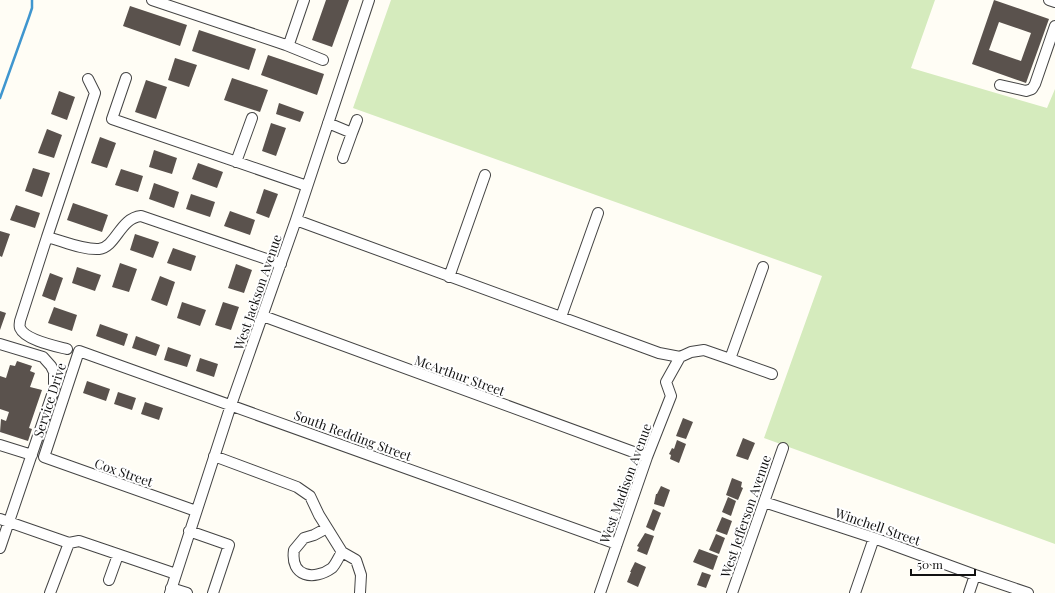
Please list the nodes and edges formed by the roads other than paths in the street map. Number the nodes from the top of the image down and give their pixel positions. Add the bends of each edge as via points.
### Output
1 (152, 0) edge
2 (304, 0) edge
3 (369, 0) edge
4 (1049, 0) edge
5 (167, 2) edge
6 (1055, 2) edge
7 (1055, 26) edge
8 (286, 45) junction
9 (323, 60) dead end
10 (126, 78) dead end
11 (88, 79) dead end
12 (1000, 85) dead end
13 (252, 118) dead end
14 (357, 120) dead end
15 (328, 124) junction
16 (352, 132) junction
17 (344, 158) dead end
18 (236, 162) junction
19 (484, 175) dead end
20 (307, 186) junction
21 (598, 213) dead end
22 (296, 220) junction
23 (47, 236) junction
24 (280, 264) junction
25 (763, 267) dead end
26 (448, 277) junction
27 (263, 316) junction
28 (561, 317) junction
29 (0, 344) edge
30 (67, 349) dead end
31 (79, 351) joint
32 (680, 357) junction
33 (730, 359) junction
34 (772, 374) dead end
35 (231, 405) junction
36 (0, 445) edge
37 (783, 448) dead end
38 (32, 455) junction
39 (214, 456) junction
40 (647, 457) junction
41 (44, 458) joint
42 (764, 502) junction
43 (196, 511) junction
44 (4, 521) edge
45 (327, 528) junction
46 (189, 531) junction
47 (874, 538) junction
48 (69, 543) junction
49 (617, 544) junction
50 (0, 548) edge
51 (342, 552) junction
52 (118, 555) junction
53 (176, 574) junction
54 (976, 575) junction
55 (109, 580) dead end
56 (170, 591) edge
57 (50, 593) edge
58 (187, 593) edge
59 (213, 593) edge
60 (360, 593) edge
61 (600, 593) edge
62 (732, 593) edge
63 (855, 593) edge
64 (969, 593) edge
65 (1028, 593) edge

1 - 5 street
2 - 8 street
3 - 15 street, West Jackson Avenue
4 - 6 street
5 - 8 street
7 - 12 street via 1032,89 1026,91
8 - 9 street
10 - 18 street via 112,119
11 - 23 street via 95,93
13 - 18 street
14 - 16 street
15 - 16 street
15 - 20 street, West Jackson Avenue
16 - 17 street
18 - 20 street
19 - 26 street
20 - 22 street, West Jackson Avenue
21 - 28 street
22 - 24 street, West Jackson Avenue
22 - 26 street
23 - 24 street via 90,249 101,249 127,221 135,216 141,216
23 - 30 street via 20,328 33,338
24 - 27 street, West Jackson Avenue
25 - 33 street
26 - 28 street
27 - 35 street, West Jackson Avenue
27 - 40 street, McArthur Street
28 - 32 street via 659,353
29 - 38 street via 43,357 54,372 54,389
31 - 35 street, South Redding Street
31 - 41 street, Service Drive
32 - 33 street via 704,350
32 - 40 street, West Madison Avenue via 666,382 671,396
33 - 34 street
35 - 39 street, West Jackson Avenue
35 - 49 street, South Redding Street
36 - 38 street
37 - 42 street, West Jefferson Avenue
38 - 44 street
39 - 43 street, West Jackson Avenue
39 - 45 street via 298,487 310,496
40 - 49 street, West Madison Avenue
41 - 43 street, Cox Street
42 - 47 street, Winchell Street
42 - 62 street, West Jefferson Avenue
43 - 46 street, West Jackson Avenue
44 - 48 street
44 - 50 street
45 - 51 street
45 - 51 street via 304,538 294,550 297,570 317,576 333,567
46 - 53 street, West Jackson Avenue
46 - 59 street via 229,545
47 - 54 street, Winchell Street
47 - 63 street
48 - 52 street via 79,541
48 - 57 street
49 - 61 street, West Madison Avenue
51 - 60 street via 356,560 361,575
52 - 53 street
52 - 55 street
53 - 56 street, West Jackson Avenue
54 - 64 street
54 - 65 street, Winchell Street
56 - 58 street

